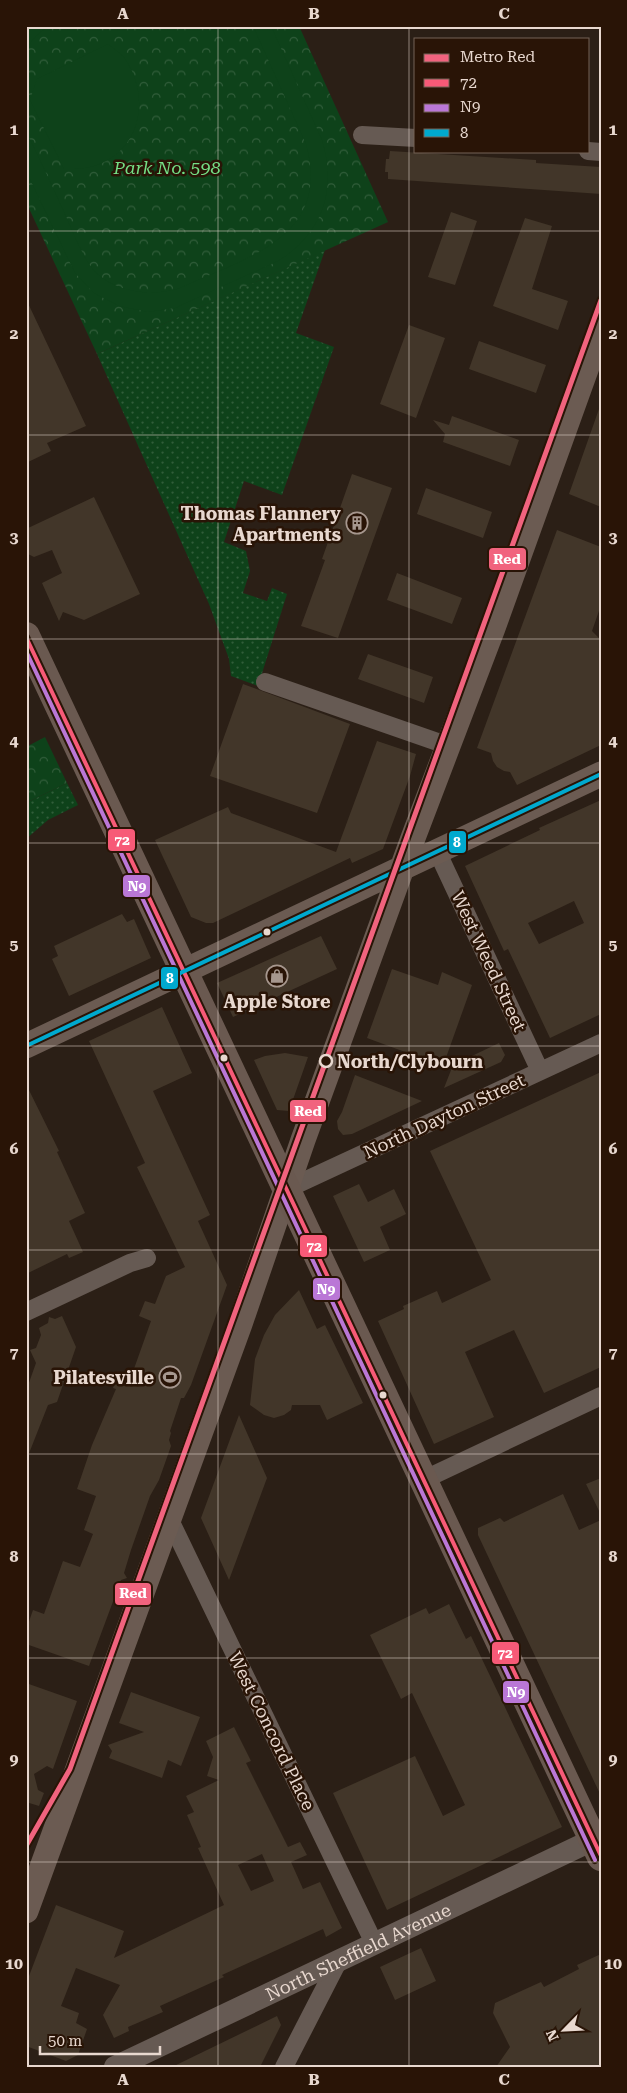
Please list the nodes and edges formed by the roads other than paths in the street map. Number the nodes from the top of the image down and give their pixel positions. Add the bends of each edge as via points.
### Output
1 (362, 134) dead end
2 (414, 138) edge
3 (601, 328) edge
4 (26, 636) edge
5 (265, 682) dead end
6 (449, 746) junction
7 (601, 774) edge
8 (437, 851) junction
9 (402, 867) junction
10 (183, 971) junction
11 (601, 1043) edge
12 (26, 1046) edge
13 (540, 1071) junction
14 (287, 1189) junction
15 (148, 1258) dead end
16 (26, 1312) edge
17 (601, 1396) edge
18 (423, 1480) junction
19 (169, 1518) junction
20 (598, 1844) edge
21 (26, 1911) edge
22 (374, 1943) junction
23 (339, 1960) junction
24 (115, 2067) edge
25 (284, 2067) edge

1 - 2 street
3 - 6 main road
4 - 10 main road
5 - 6 street
6 - 9 main road
7 - 8 main road
8 - 9 main road
8 - 13 street, West Weed Street
9 - 10 main road
9 - 14 main road
10 - 12 main road
10 - 14 main road
11 - 13 street, North Dayton Street
13 - 14 street, North Dayton Street
14 - 18 main road
14 - 19 main road
15 - 16 street via 130,1263
17 - 18 street
18 - 20 main road
19 - 21 main road
19 - 22 street, West Concord Place
20 - 22 street, North Sheffield Avenue
22 - 23 street, North Sheffield Avenue
23 - 24 street, North Sheffield Avenue
23 - 25 street

